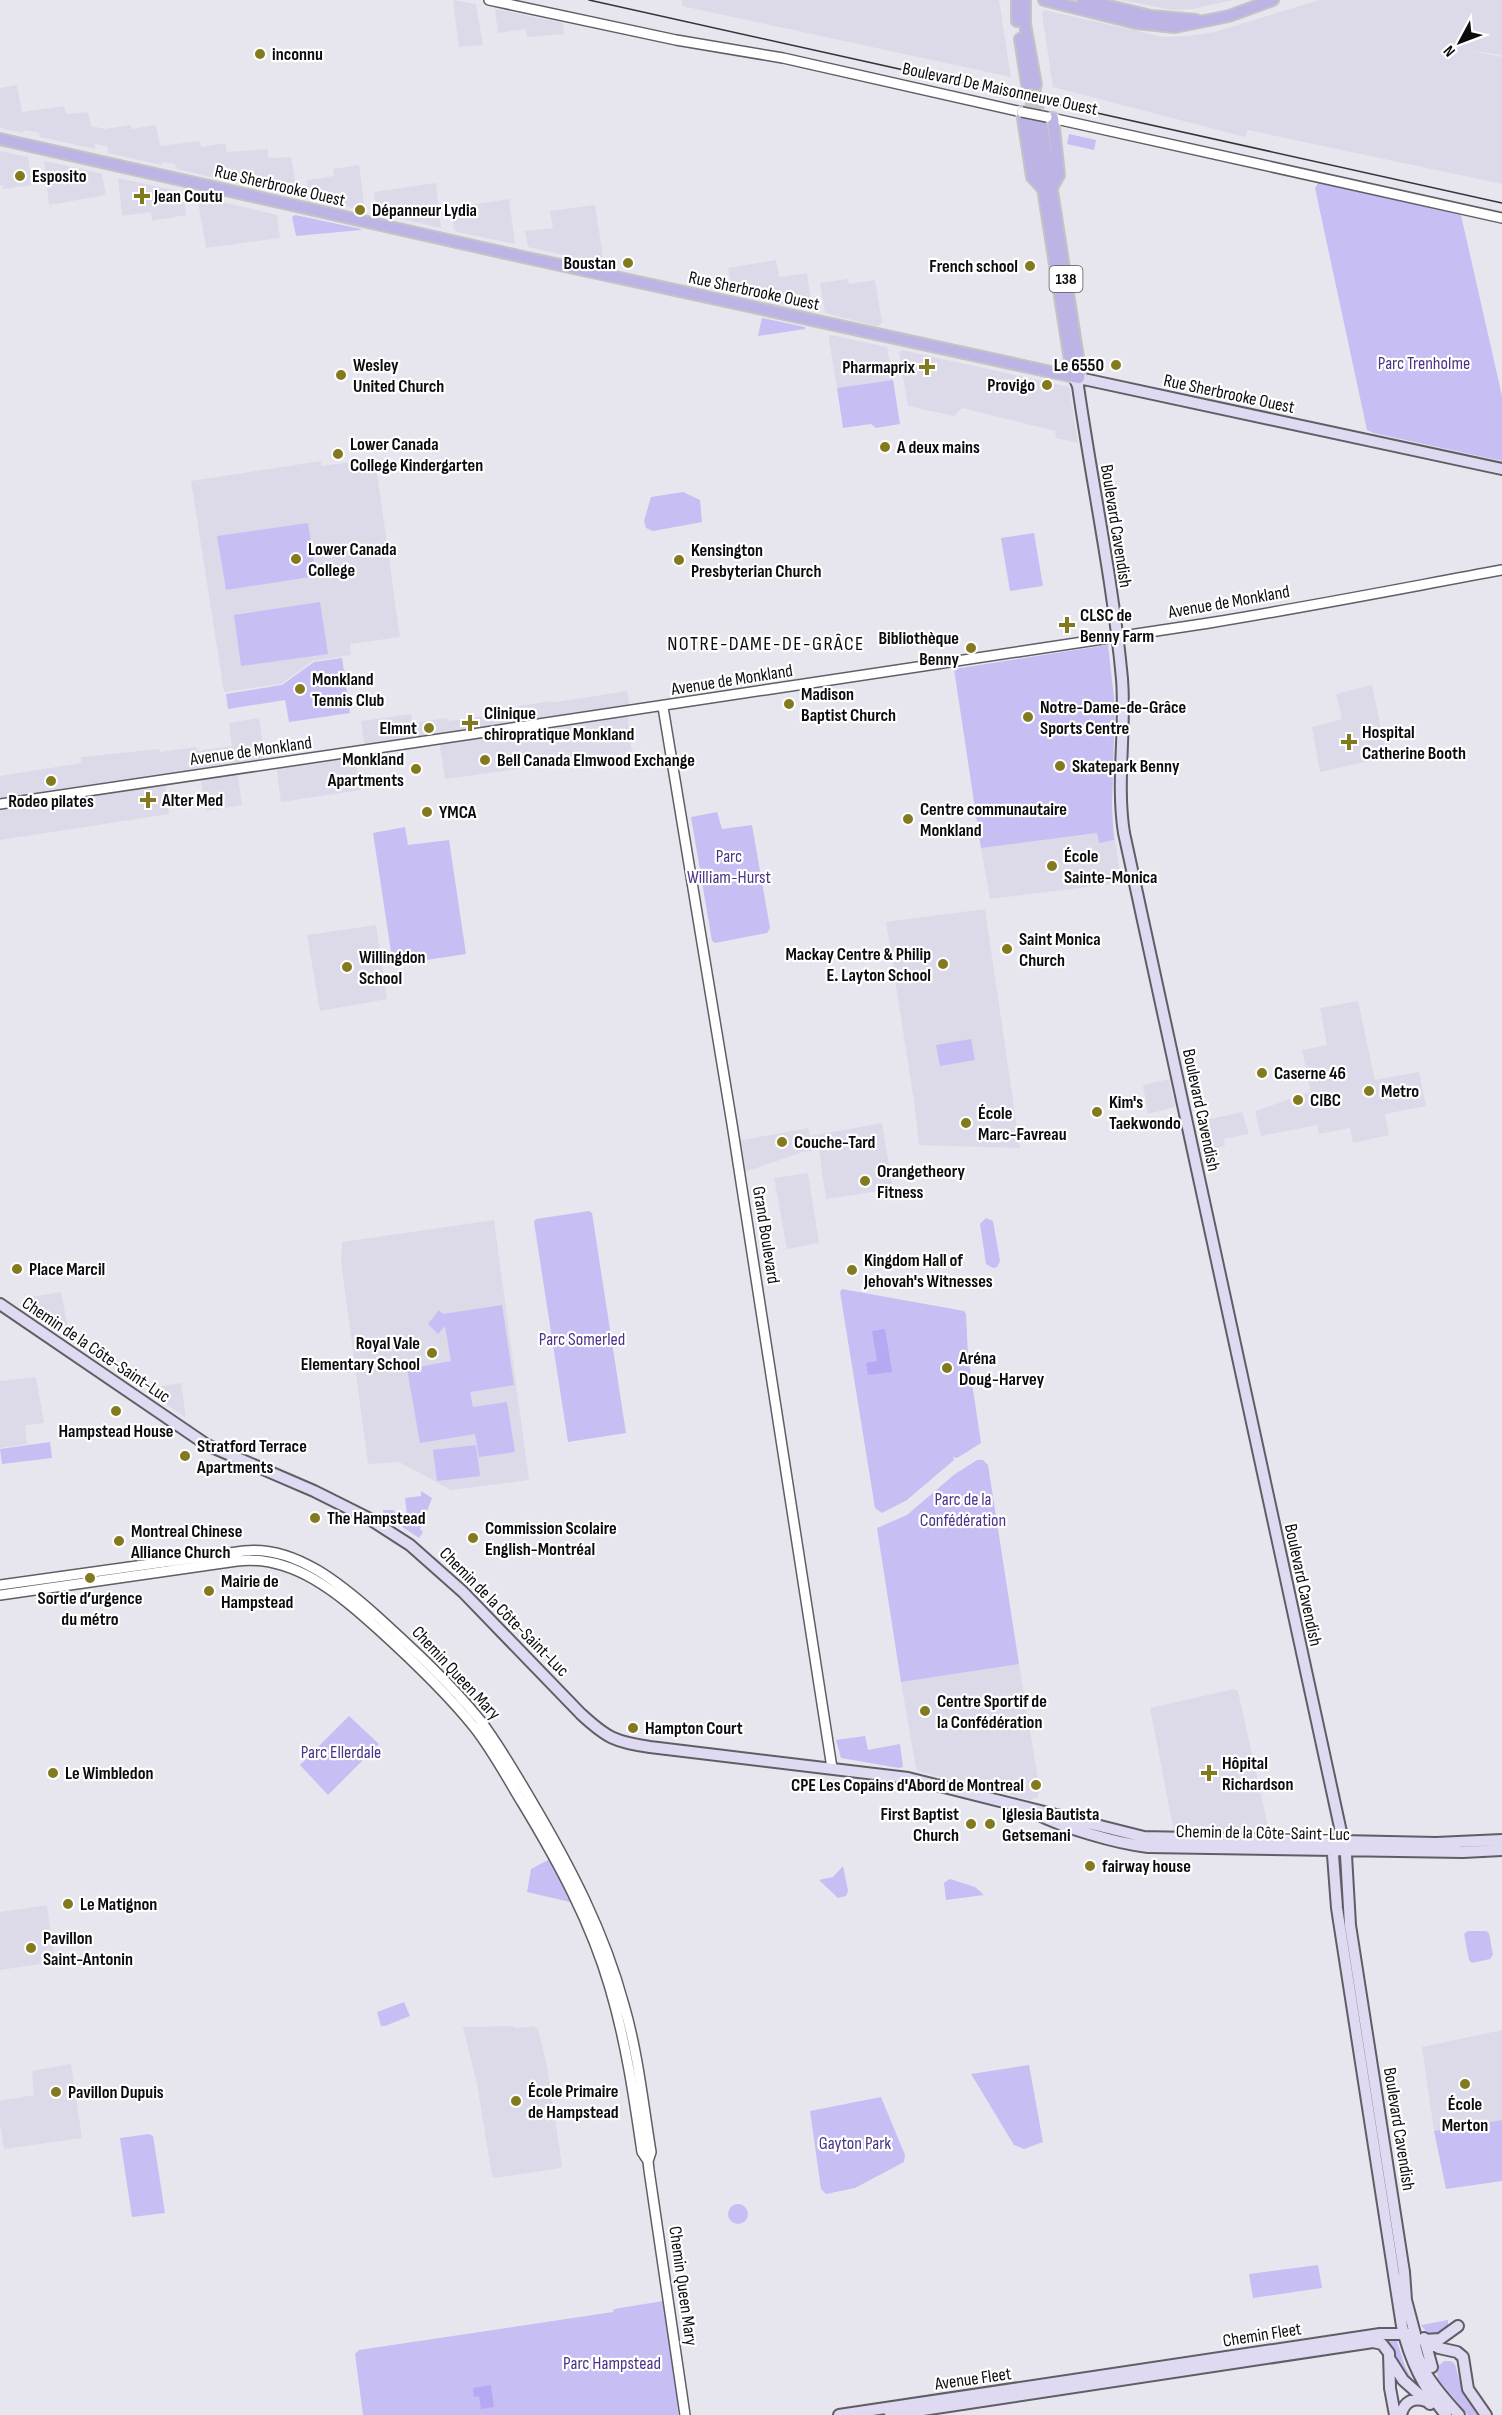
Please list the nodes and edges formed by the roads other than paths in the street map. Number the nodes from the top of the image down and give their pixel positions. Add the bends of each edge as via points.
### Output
1 (489, 0) edge
2 (1017, 0) edge
3 (1025, 0) edge
4 (1044, 0) edge
5 (1083, 0) edge
6 (1273, 0) edge
7 (1202, 21) junction
8 (1022, 112) junction
9 (1043, 118) junction
10 (0, 138) edge
11 (1048, 188) junction
12 (1502, 218) edge
13 (1077, 380) junction
14 (1502, 469) edge
15 (1502, 570) edge
16 (1116, 637) junction
17 (663, 707) junction
18 (0, 804) edge
19 (0, 1304) edge
20 (0, 1585) edge
21 (0, 1595) edge
22 (832, 1768) junction
23 (1502, 1840) edge
24 (1340, 1844) junction
25 (1502, 1850) edge
26 (648, 2161) junction
27 (1458, 2326) dead end
28 (1403, 2333) junction
29 (1419, 2340) junction
30 (1390, 2361) junction
31 (1464, 2367) junction
32 (1431, 2372) junction
33 (1112, 2378) junction
34 (1479, 2398) junction
35 (1426, 2401) junction
36 (685, 2415) edge
37 (839, 2415) edge
38 (890, 2415) edge
39 (1395, 2415) edge
40 (1401, 2415) edge
41 (1440, 2415) edge
42 (1446, 2415) edge
43 (1459, 2415) edge
44 (1486, 2415) edge
45 (1492, 2415) edge

1 - 8 street, Boulevard De Maisonneuve Ouest via 676,40 783,58
2 - 3 main road via 1017,22 1032,85
4 - 7 main road via 1152,26 1181,27
5 - 7 main road via 1151,16
6 - 7 main road
8 - 9 street, Boulevard De Maisonneuve Ouest, bridge
8 - 11 main road via 1032,177
9 - 11 main road, Boulevard Cavendish / 138
9 - 11 main road via 1059,174
9 - 12 street, Boulevard De Maisonneuve Ouest
10 - 13 main road, Rue Sherbrooke Ouest
11 - 13 main road, Boulevard Cavendish / 138 via 1080,370
13 - 14 main road, Rue Sherbrooke Ouest
13 - 16 main road, Boulevard Cavendish
15 - 16 street, Avenue de Monkland
16 - 17 street, Avenue de Monkland
16 - 24 main road, Boulevard Cavendish via 1123,692 1124,834
17 - 18 street, Avenue de Monkland
17 - 22 street, Grand Boulevard via 729,1101
19 - 22 main road, Chemin de la Côte-Saint-Luc via 207,1445 323,1495 410,1545 456,1585 608,1737 650,1747
20 - 26 street, Chemin Queen Mary via 264,1551 309,1566 380,1620 463,1700 489,1732 575,1878 600,1931 625,2007 651,2152
21 - 26 street, Chemin Queen Mary via 264,1560 303,1573 369,1621 476,1730 569,1886 614,1999 642,2152
22 - 24 main road, Chemin de la Côte-Saint-Luc via 925,1781 1147,1838
23 - 24 main road, Chemin de la Côte-Saint-Luc
24 - 25 main road, Chemin de la Côte-Saint-Luc via 1463,1852
24 - 28 main road, Boulevard Cavendish via 1334,1870 1338,1915
24 - 29 main road, Boulevard Cavendish via 1404,2272
26 - 36 street, Chemin Queen Mary
27 - 29 main road via 1440,2339
28 - 29 main road
28 - 33 main road, Chemin Fleet
28 - 42 main road, Boulevard Cavendish via 1419,2378
29 - 31 main road via 1459,2353
29 - 32 main road
30 - 33 main road, Chemin Fleet via 1384,2346 1371,2342
30 - 35 main road via 1403,2380
30 - 39 main road
31 - 32 main road via 1446,2356 1437,2360
31 - 34 main road via 1468,2389
32 - 43 main road
33 - 37 main road, Avenue Fleet
33 - 38 main road, Avenue Fleet
34 - 44 main road
34 - 45 main road
35 - 40 main road via 1409,2402
35 - 41 main road

